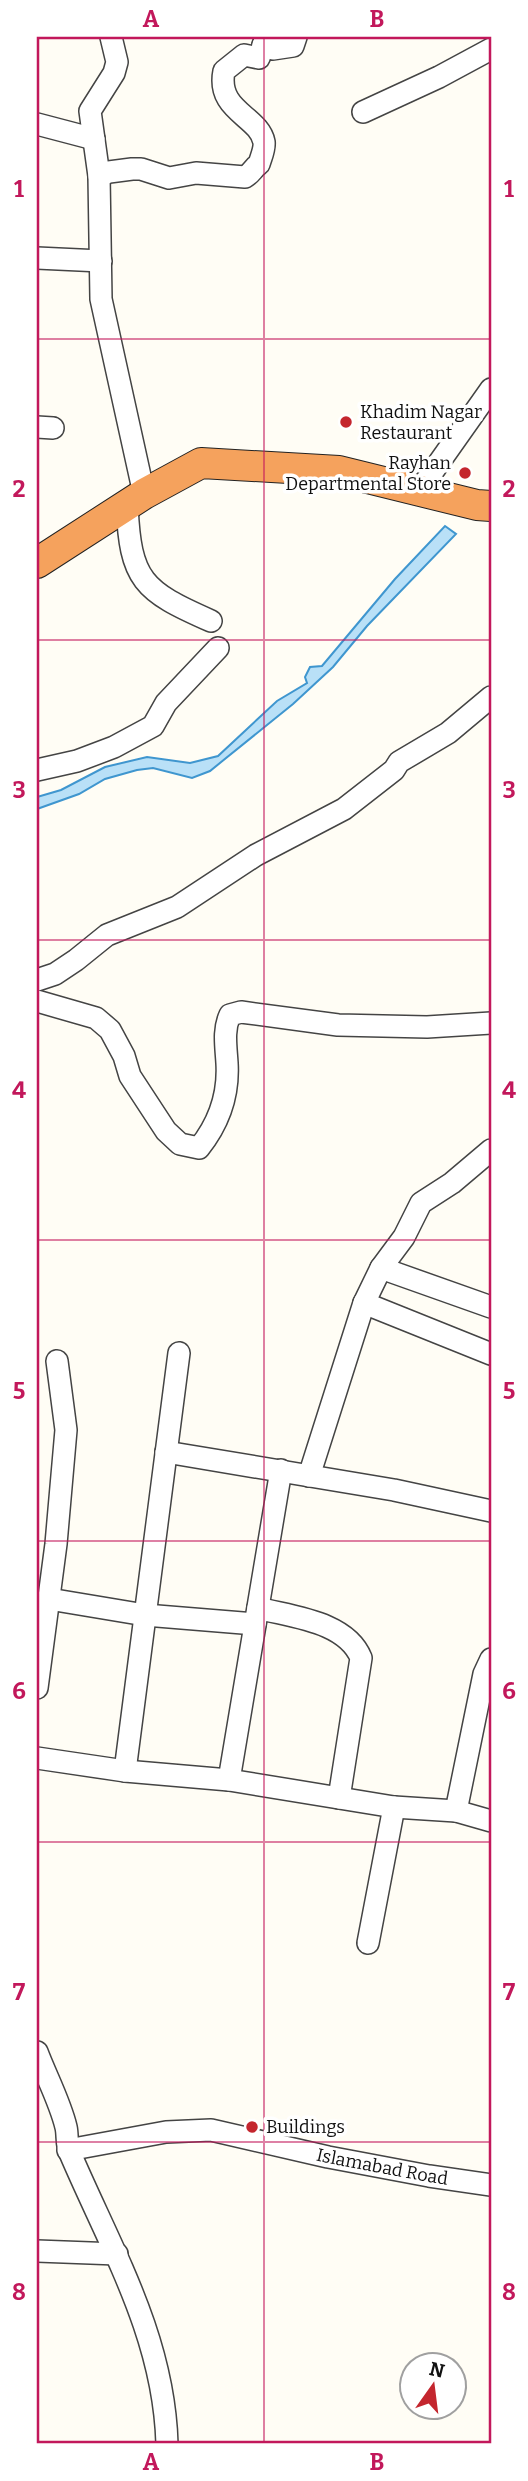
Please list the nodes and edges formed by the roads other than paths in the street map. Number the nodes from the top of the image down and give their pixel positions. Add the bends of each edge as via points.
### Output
1 (111, 37) edge
2 (296, 37) edge
3 (265, 41) edge
4 (491, 49) edge
5 (363, 112) dead end
6 (37, 124) edge
7 (94, 139) junction
8 (99, 176) junction
9 (37, 258) edge
10 (100, 261) junction
11 (491, 389) edge
12 (428, 493) junction
13 (135, 499) junction
14 (484, 506) edge
15 (37, 563) edge
16 (211, 621) dead end
17 (218, 648) dead end
18 (491, 697) edge
19 (37, 770) edge
20 (37, 980) edge
21 (37, 1001) edge
22 (491, 1023) edge
23 (491, 1150) edge
24 (381, 1268) junction
25 (364, 1303) junction
26 (491, 1307) edge
27 (179, 1353) dead end
28 (491, 1354) edge
29 (57, 1361) dead end
30 (166, 1452) junction
31 (281, 1470) junction
32 (309, 1476) junction
33 (491, 1511) edge
34 (49, 1599) junction
35 (145, 1615) junction
36 (256, 1616) junction
37 (491, 1659) edge
38 (37, 1688) edge
39 (37, 1758) edge
40 (125, 1771) junction
41 (229, 1780) junction
42 (340, 1798) junction
43 (394, 1807) junction
44 (456, 1811) junction
45 (491, 1821) edge
46 (368, 1944) dead end
47 (37, 2052) edge
48 (68, 2150) junction
49 (491, 2185) edge
50 (37, 2251) edge
51 (117, 2254) junction
52 (167, 2444) edge

1 - 7 street via 117,62 90,111
2 - 3 street via 293,46 272,49
3 - 8 street via 259,58 243,55 224,71 221,85 264,142 259,164 249,175 196,173 169,178 132,169
4 - 5 street
6 - 7 street
7 - 8 street
8 - 10 street
9 - 10 street
10 - 13 street via 102,299
11 - 12 street
12 - 13 highway via 339,471 201,463
12 - 14 highway
13 - 15 highway
13 - 16 street via 128,533 135,566 147,584 172,604
17 - 19 street via 166,703 153,726 102,752
18 - 20 street via 448,733 399,762 344,809 256,855 177,907 107,935 55,974
21 - 22 street via 96,1018 110,1030 130,1076 166,1131 180,1144 199,1148 224,1103 228,1076 225,1025 230,1015 241,1012 338,1025
23 - 24 street via 421,1203
24 - 25 street
24 - 26 street
25 - 28 street
25 - 32 street
27 - 30 street
29 - 34 street via 66,1430
30 - 31 street
30 - 35 street
31 - 32 street
31 - 36 street
32 - 33 street
34 - 35 street
34 - 38 street
35 - 36 street
35 - 40 street
36 - 41 street
36 - 42 street via 323,1625 351,1641 358,1651 361,1658
37 - 44 street
39 - 40 street
40 - 41 street
41 - 42 street
42 - 43 street
43 - 44 street
43 - 46 street
44 - 45 street
47 - 48 street via 66,2126
48 - 49 street, Islamabad Road via 166,2132 211,2130 354,2162
48 - 51 street
50 - 51 street
51 - 52 street via 152,2343

